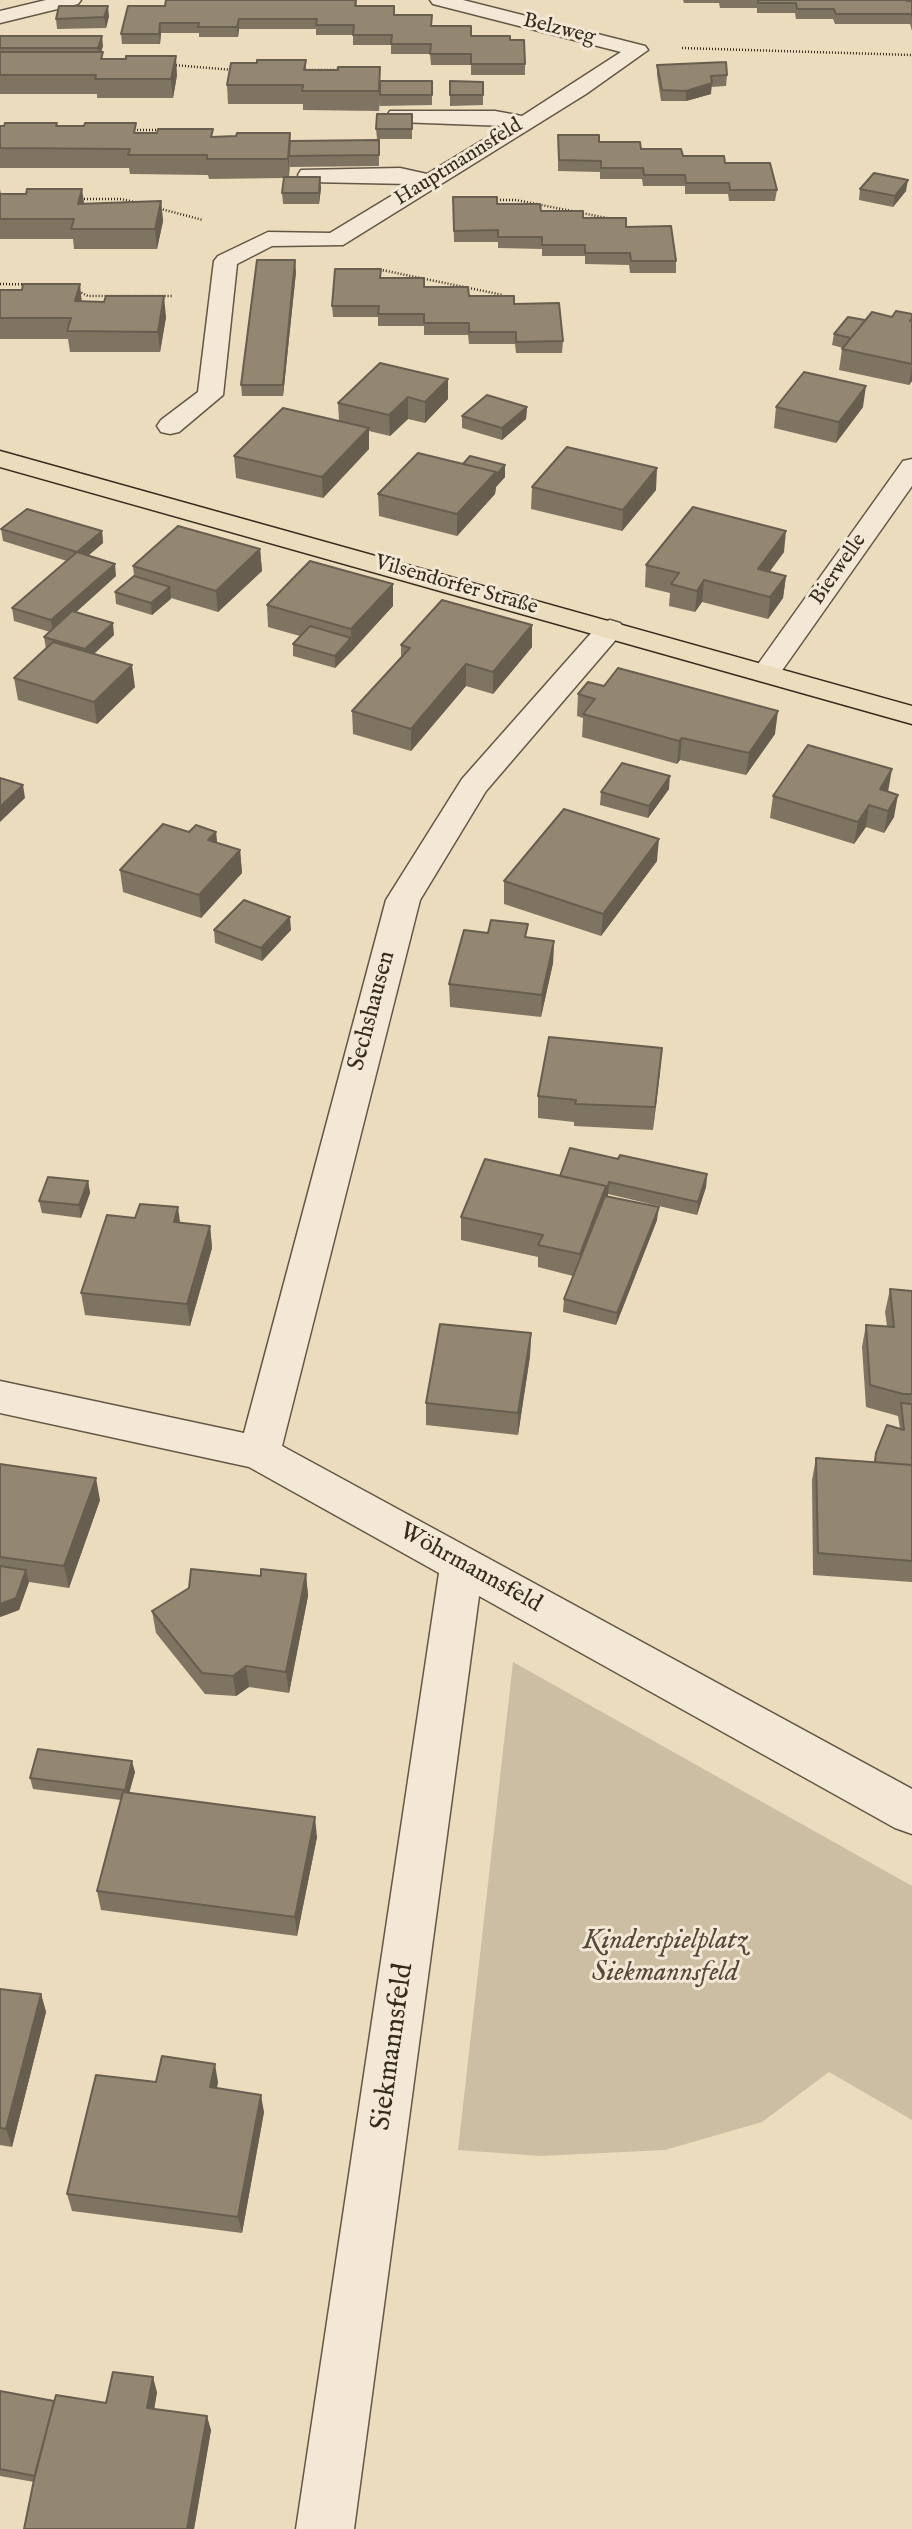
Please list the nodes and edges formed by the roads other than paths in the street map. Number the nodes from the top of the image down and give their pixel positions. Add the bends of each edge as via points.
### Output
1 (71, 0) edge
2 (440, 0) edge
3 (2, 29) edge
4 (638, 50) joint
5 (398, 116) edge
6 (526, 122) junction
7 (309, 176) edge
8 (430, 181) junction
9 (170, 426) dead end
10 (0, 459) edge
11 (912, 467) edge
12 (610, 629) junction
13 (765, 673) junction
14 (912, 715) edge
15 (0, 1397) edge
16 (259, 1453) junction
17 (463, 1565) junction
18 (909, 1804) edge
19 (325, 2529) edge

1 - 3 street
2 - 4 street, Belzweg
4 - 6 street, Hauptmannsfeld
5 - 6 street via 495,117
6 - 8 street, Hauptmannsfeld
7 - 8 street via 400,176
8 - 9 street, Hauptmannsfeld via 335,240 268,239 226,261 210,395
10 - 12 main road, Vilsendorfer Straße
11 - 13 street, Bierwelle
12 - 13 main road, Vilsendorfer Straße
12 - 16 street, Sechshausen via 473,786 403,900
13 - 14 main road, Vilsendorfer Straße
15 - 16 street, Wöhrmannsfeld
16 - 17 street, Wöhrmannsfeld
17 - 18 street, Wöhrmannsfeld
17 - 19 street, Siekmannsfeld

